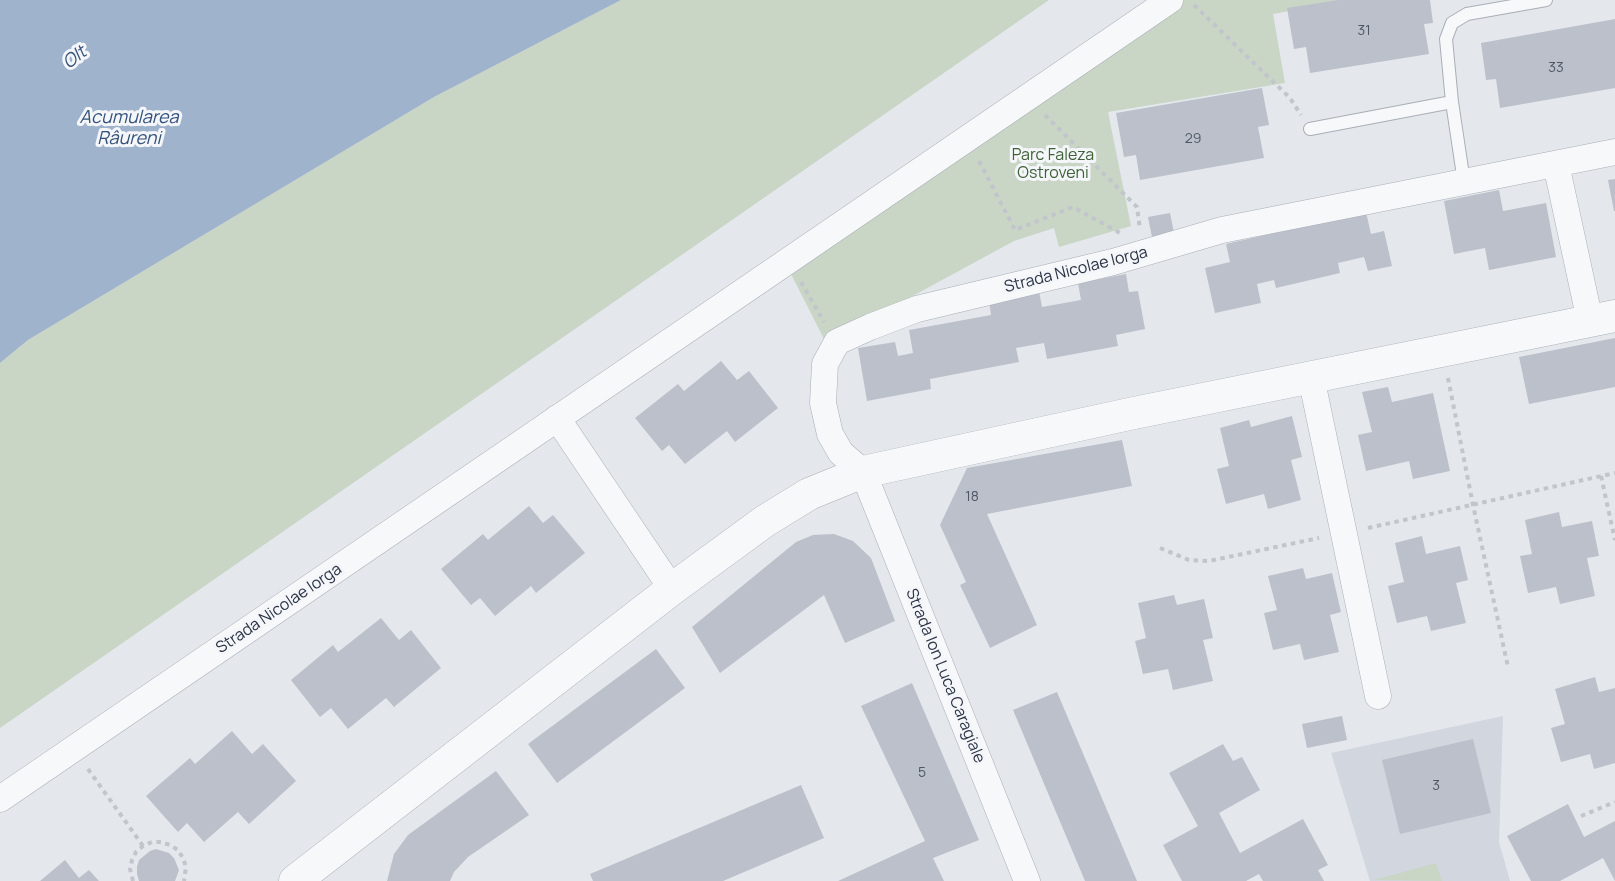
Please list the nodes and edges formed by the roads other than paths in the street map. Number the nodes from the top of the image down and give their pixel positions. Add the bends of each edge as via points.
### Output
1 (1170, 0) edge
2 (1546, 0) edge
3 (1452, 102) junction
4 (1310, 129) road end
5 (1615, 152) edge
6 (1556, 164) junction
7 (1464, 182) junction
8 (1603, 319) edge
9 (1311, 377) junction
10 (557, 418) junction
11 (862, 472) junction
12 (672, 589) junction
13 (1378, 696) dead end
14 (0, 799) edge
15 (304, 878) edge
16 (1027, 881) edge

1 - 10 street, Strada Nicolae Iorga
2 - 3 lane via 1467,14 1452,23 1446,39
3 - 4 lane
3 - 7 lane
5 - 6 street, Strada Nicolae Iorga
6 - 7 street, Strada Nicolae Iorga
6 - 8 street
7 - 11 street, Strada Nicolae Iorga via 1134,248 917,309 837,342 825,364 823,403 830,434 841,453
8 - 9 street
9 - 11 street
9 - 13 street
10 - 12 street
10 - 14 street, Strada Nicolae Iorga
11 - 12 street via 809,494 765,521
11 - 16 street, Strada Ion Luca Caragiale
12 - 15 street

